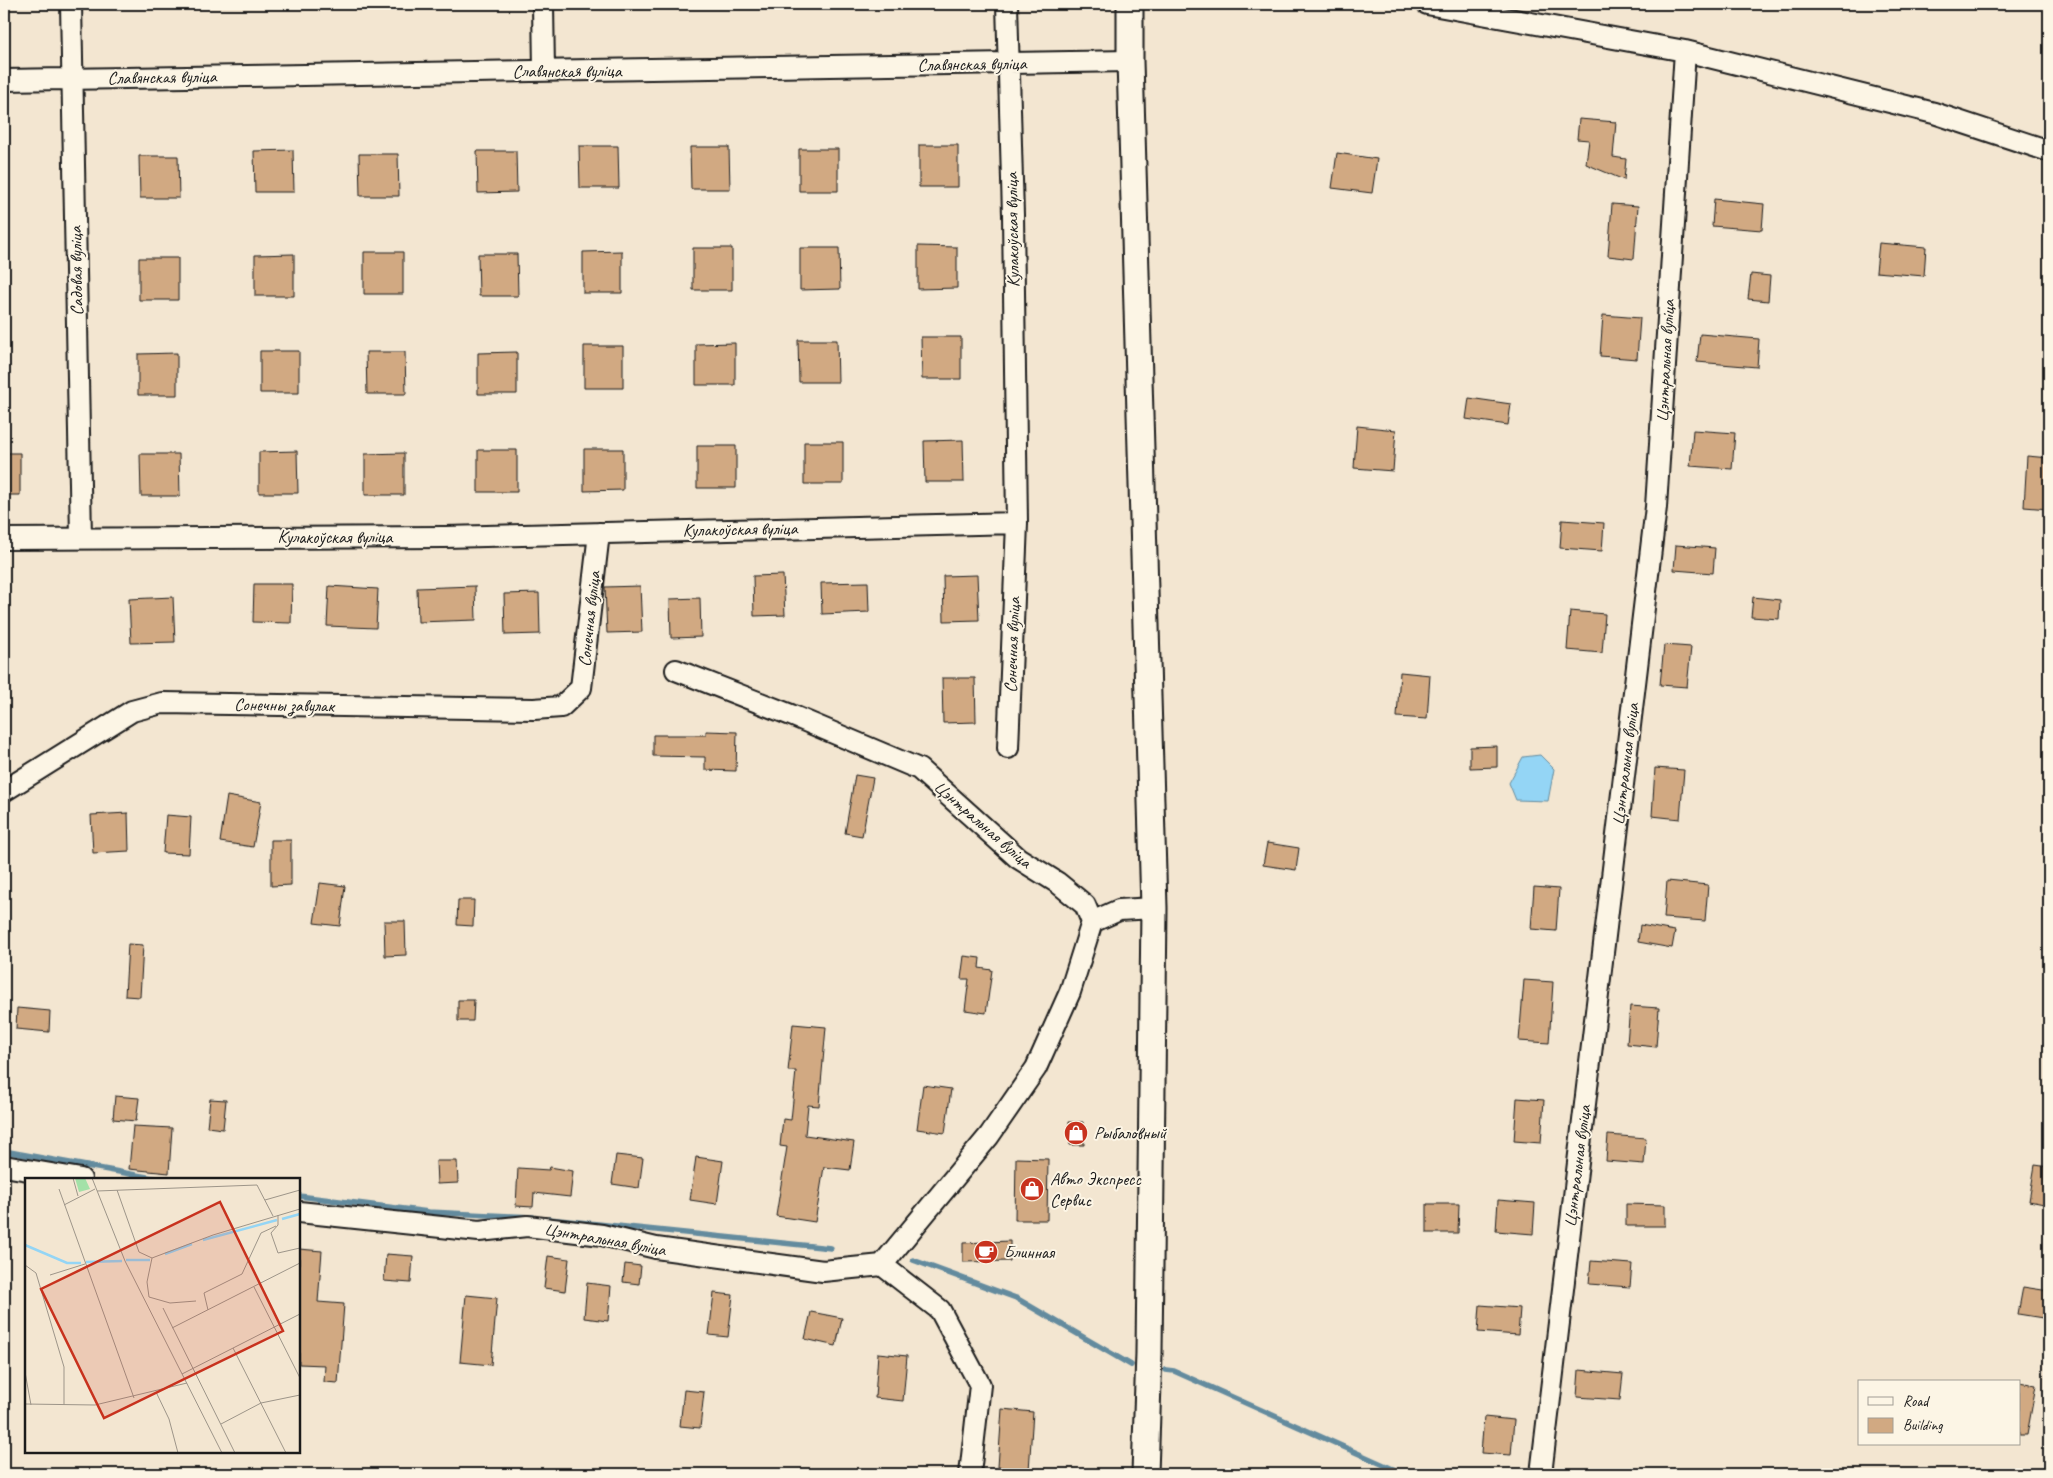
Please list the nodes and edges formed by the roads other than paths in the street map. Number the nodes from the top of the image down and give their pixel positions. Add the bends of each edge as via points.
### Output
1 (71, 4) edge
2 (543, 4) edge
3 (1007, 4) edge
4 (1130, 4) edge
5 (1428, 4) edge
6 (1457, 6) edge
7 (1685, 51) junction
8 (1130, 62) junction
9 (1009, 64) junction
10 (544, 71) junction
11 (72, 78) junction
12 (4, 80) edge
13 (2049, 151) edge
14 (1016, 533) junction
15 (81, 538) junction
16 (4, 539) edge
17 (598, 541) junction
18 (676, 670) dead end
19 (581, 688) joint
20 (1008, 748) dead end
21 (4, 791) edge
22 (1154, 908) junction
23 (1092, 922) junction
24 (4, 1166) edge
25 (75, 1178) edge
26 (300, 1212) edge
27 (882, 1265) junction
28 (970, 1474) edge
29 (1145, 1474) edge
30 (1541, 1474) edge

1 - 11 street, Садовая вуліца
2 - 10 street
3 - 9 street, Кулакоўская вуліца
4 - 8 main road
5 - 6 street
6 - 7 street
7 - 13 street via 1934,113
7 - 30 street, Цэнтральная вуліца via 1656,507
8 - 9 street, Славянская вуліца
8 - 22 main road
9 - 10 street, Славянская вуліца
9 - 14 street, Кулакоўская вуліца
10 - 11 street, Славянская вуліца
11 - 12 street, Славянская вуліца
11 - 15 street, Садовая вуліца
14 - 17 street, Кулакоўская вуліца
14 - 20 street, Сонечная вуліца
15 - 16 street, Кулакоўская вуліца
15 - 17 street, Кулакоўская вуліца via 445,537
17 - 19 street, Сонечная вуліца
18 - 23 street, Цэнтральная вуліца via 919,769 1018,858 1085,905
19 - 21 street, Сонечны завулак via 561,708 534,709 162,703 132,711
22 - 23 street via 1119,910
22 - 29 main road
23 - 27 street via 1070,992 1036,1068 989,1136
24 - 25 street
26 - 27 street, Цэнтральная вуліца via 479,1231 527,1226 823,1271
27 - 28 street via 940,1310 980,1385

